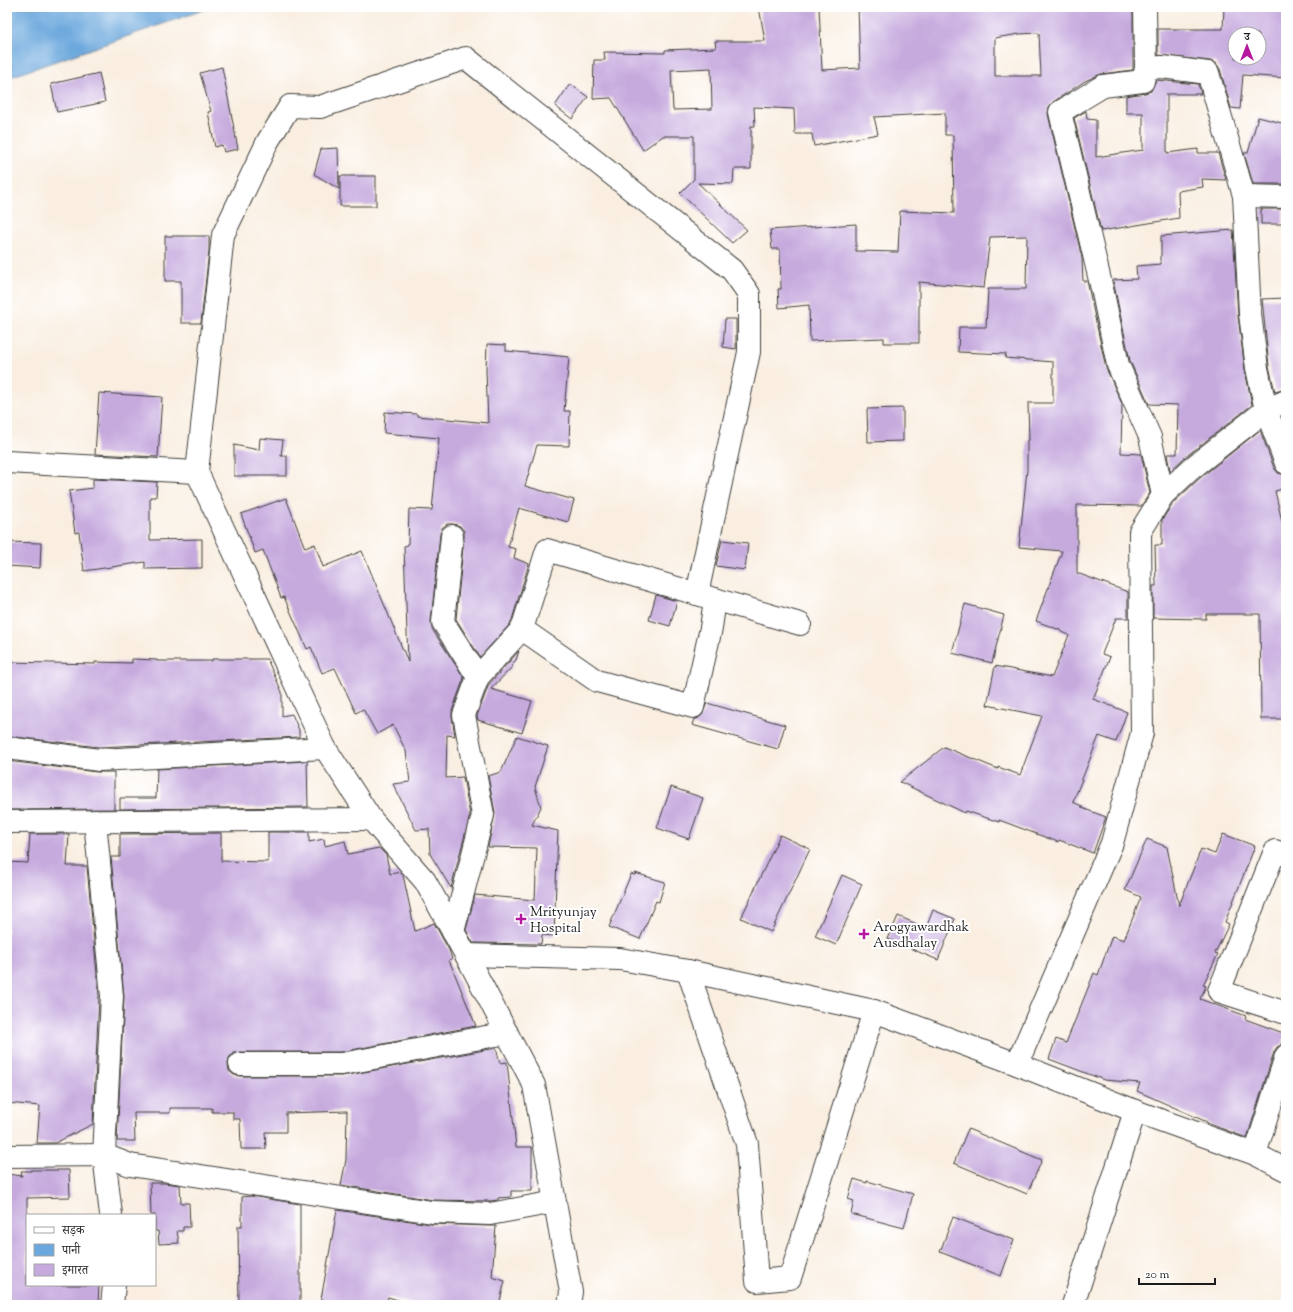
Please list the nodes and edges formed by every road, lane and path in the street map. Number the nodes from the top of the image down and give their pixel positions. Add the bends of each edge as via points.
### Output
1 (1145, 7) edge
2 (1146, 68) junction
3 (1244, 196) junction
4 (1286, 197) edge
5 (1286, 401) edge
6 (1266, 410) junction
7 (16, 462) edge
8 (1286, 463) edge
9 (197, 472) junction
10 (1163, 495) junction
11 (452, 536) dead end
12 (706, 596) junction
13 (800, 624) dead end
14 (522, 629) junction
15 (478, 677) junction
16 (7, 748) edge
17 (326, 748) junction
18 (370, 819) junction
19 (95, 821) junction
20 (7, 822) edge
21 (1286, 855) edge
22 (453, 932) junction
23 (466, 955) junction
24 (688, 971) junction
25 (874, 1011) junction
26 (1286, 1013) edge
27 (507, 1033) junction
28 (1286, 1056) edge
29 (240, 1064) dead end
30 (1018, 1064) junction
31 (1135, 1111) junction
32 (1255, 1154) junction
33 (104, 1155) junction
34 (7, 1156) edge
35 (1286, 1170) edge
36 (555, 1202) junction
37 (111, 1214) edge
38 (114, 1286) edge
39 (112, 1305) edge
40 (569, 1305) edge
41 (1073, 1305) edge

1 - 2 street
2 - 3 street via 1162,67 1208,73
2 - 10 street via 1144,81 1103,86 1060,112 1118,365 1150,437
3 - 4 street
3 - 6 street via 1250,314
5 - 6 street
6 - 8 street
6 - 10 street via 1192,468
7 - 9 street
9 - 12 street via 224,235 272,135 290,106 320,107 466,58 732,270 749,294 749,352
9 - 17 street
10 - 30 street via 1140,532 1142,733 1112,843
11 - 15 street via 443,622
12 - 13 street
12 - 14 street via 547,550
12 - 14 street via 711,628 693,707 597,681
14 - 15 street
15 - 22 street via 464,715 483,815
16 - 17 street via 99,760
17 - 18 street
18 - 19 street
18 - 22 street via 425,880
19 - 20 street
19 - 33 street via 112,996
21 - 26 street via 1275,851 1219,991
22 - 23 street
23 - 24 street via 620,959
23 - 27 street
24 - 25 street
24 - 25 street via 748,1144 757,1281 790,1278
25 - 30 street
27 - 29 street via 342,1064
27 - 36 street via 534,1085
28 - 32 street
30 - 31 street
31 - 32 street
31 - 41 street
32 - 35 street
33 - 34 street
33 - 36 street via 130,1165 432,1212 490,1214
33 - 37 street
36 - 40 street via 571,1292
38 - 39 street

